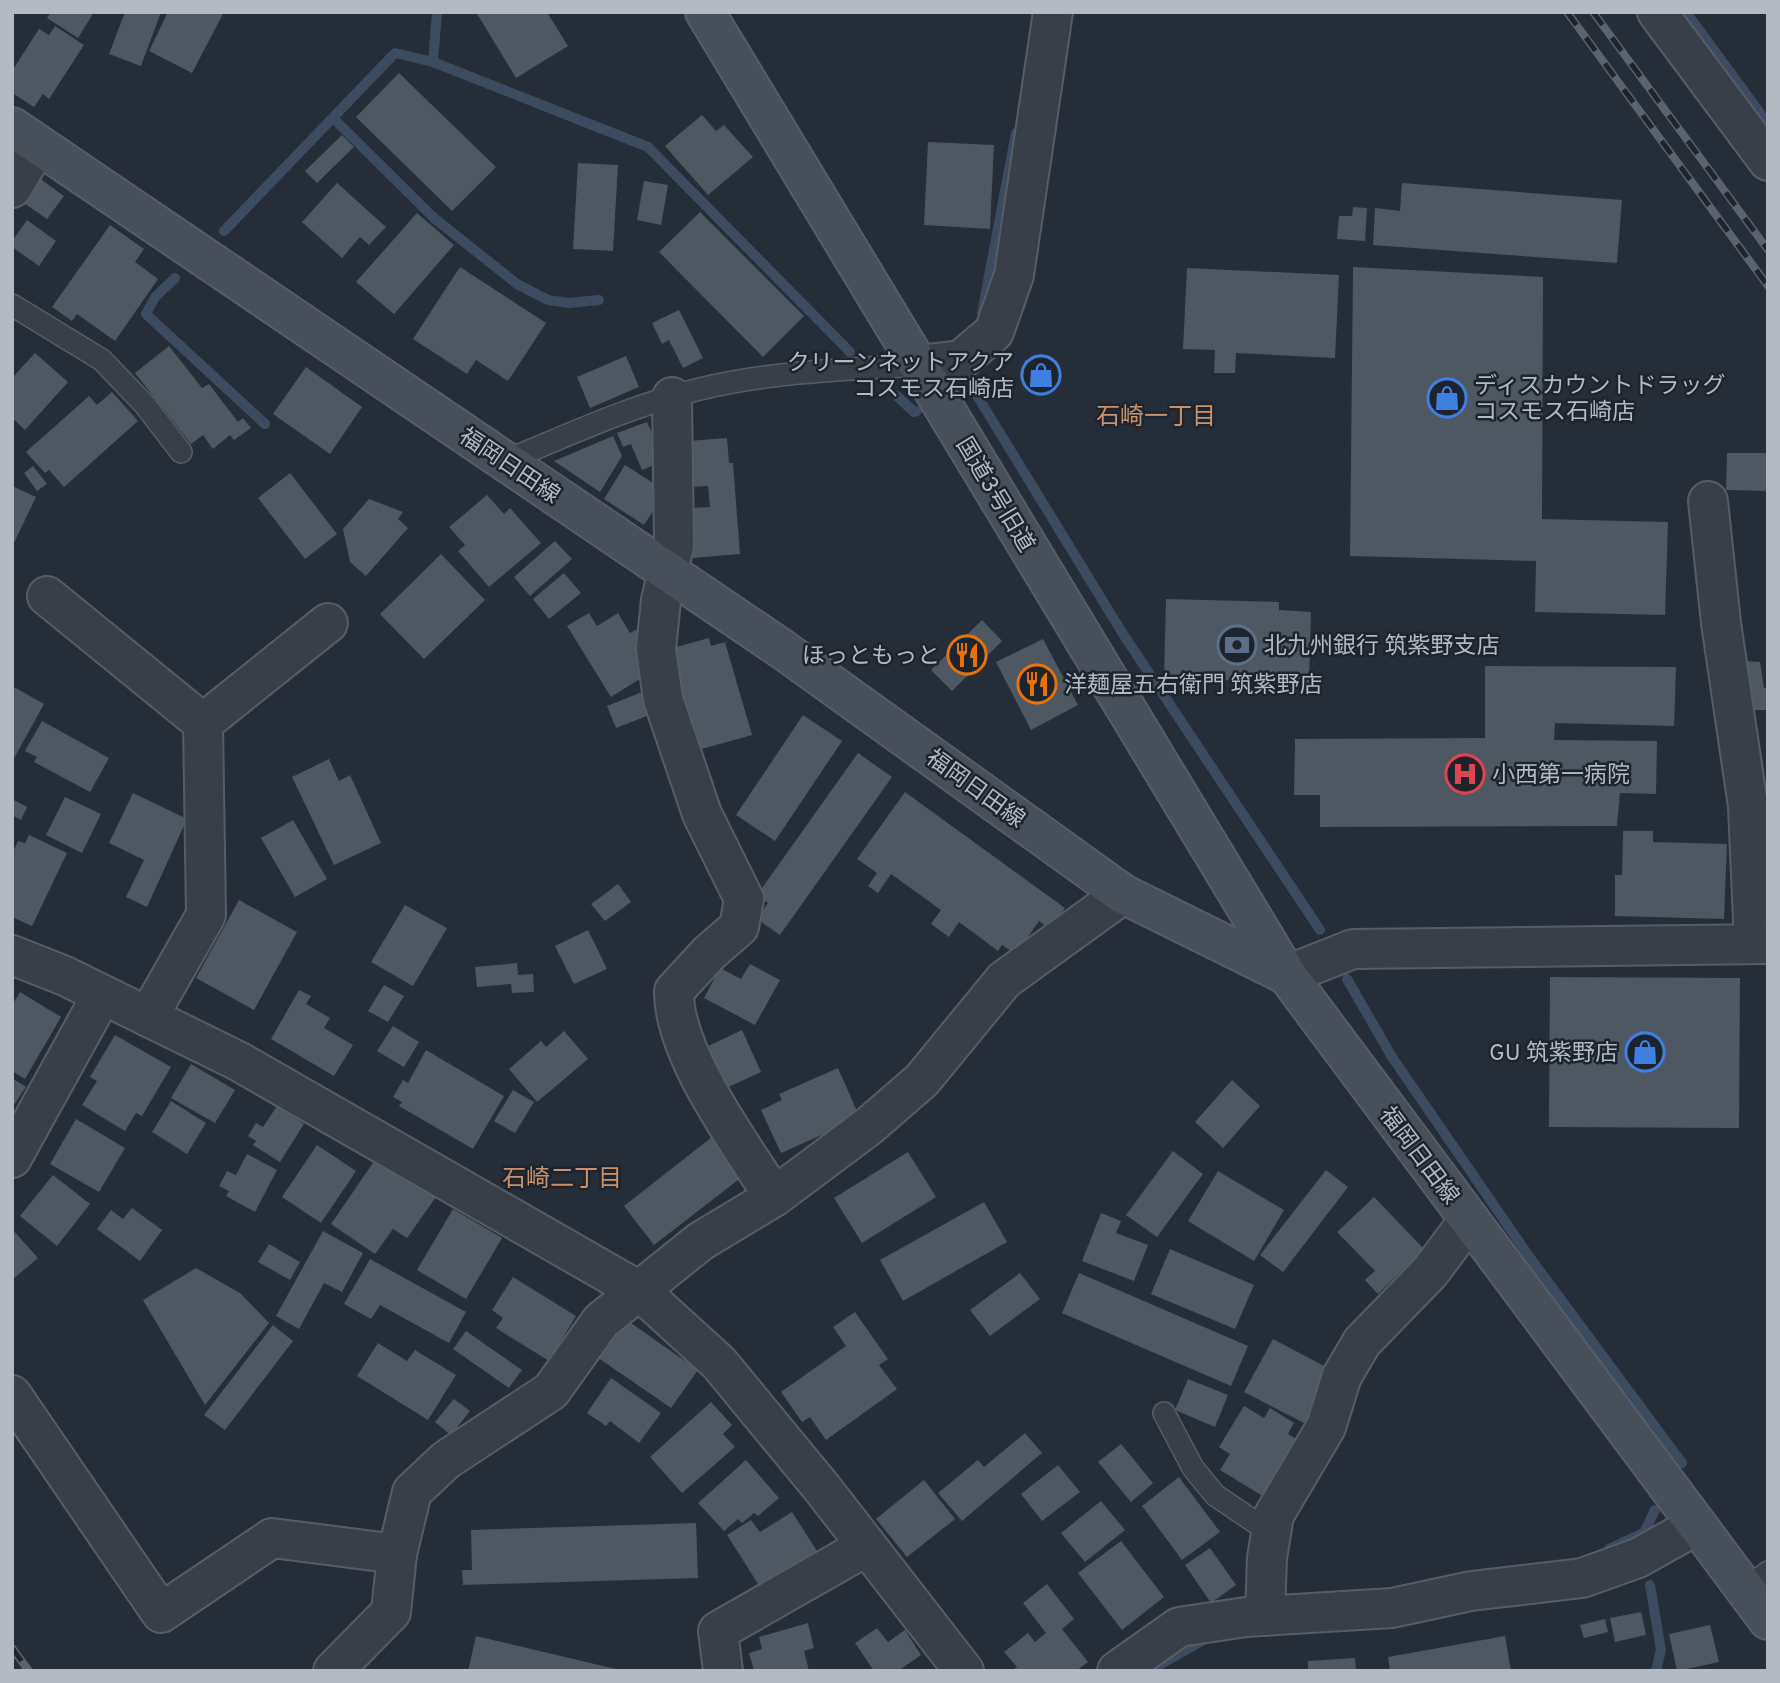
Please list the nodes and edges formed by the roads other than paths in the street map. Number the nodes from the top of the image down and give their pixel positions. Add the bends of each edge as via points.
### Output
1 (705, 12) edge
2 (1053, 12) edge
3 (1657, 12) edge
4 (25, 136) edge
5 (1768, 161) edge
6 (12, 188) edge
7 (12, 306) edge
8 (918, 365) junction
9 (672, 397) junction
10 (180, 452) dead end
11 (505, 461) junction
12 (1708, 501) dead end
13 (667, 571) junction
14 (47, 596) dead end
15 (328, 623) dead end
16 (203, 723) junction
17 (1123, 894) junction
18 (1761, 944) edge
19 (12, 954) edge
20 (1287, 975) junction
21 (102, 995) junction
22 (148, 1017) junction
23 (12, 1158) edge
24 (774, 1197) junction
25 (1469, 1220) junction
26 (640, 1292) junction
27 (12, 1395) edge
28 (1164, 1413) dead end
29 (1697, 1525) junction
30 (1271, 1533) junction
31 (867, 1546) junction
32 (397, 1554) junction
33 (1762, 1601) edge
34 (1265, 1615) junction
35 (333, 1671) edge
36 (723, 1671) edge
37 (964, 1671) edge
38 (1117, 1671) edge

1 - 8 main road, 国道3号旧道
2 - 8 street via 1014,275 994,332 961,360
3 - 5 street
4 - 6 street
4 - 11 main road, 福岡日田線
7 - 10 lane via 102,359
8 - 9 lane via 828,370 702,388
8 - 20 main road, 国道3号旧道
9 - 11 lane via 620,412
9 - 13 street via 674,546
11 - 13 main road, 福岡日田線
12 - 18 street
13 - 17 main road, 福岡日田線
13 - 24 street via 656,649 663,699 702,814 744,899 739,927 674,991 673,1009 701,1079
14 - 16 street
15 - 16 street
16 - 22 street via 205,915
17 - 20 main road, 福岡日田線
17 - 24 street via 1004,980 922,1080
18 - 20 street via 1353,949
19 - 21 street
20 - 25 main road, 福岡日田線
21 - 22 street
21 - 23 street
22 - 26 street via 398,1150
24 - 26 street via 701,1241
25 - 29 main road, 福岡日田線
25 - 30 street via 1430,1272 1362,1342 1342,1376 1326,1427 1274,1515
26 - 31 street via 719,1363
26 - 32 street via 601,1321 551,1391 446,1460 412,1492
27 - 32 street via 161,1613 272,1538
28 - 30 lane via 1194,1468 1215,1495
29 - 33 main road, 福岡日田線
29 - 34 street via 1638,1558 1582,1578 1471,1591 1392,1608
30 - 34 street
31 - 36 street via 719,1630
31 - 37 street
32 - 35 street via 391,1612
34 - 38 street via 1179,1627

